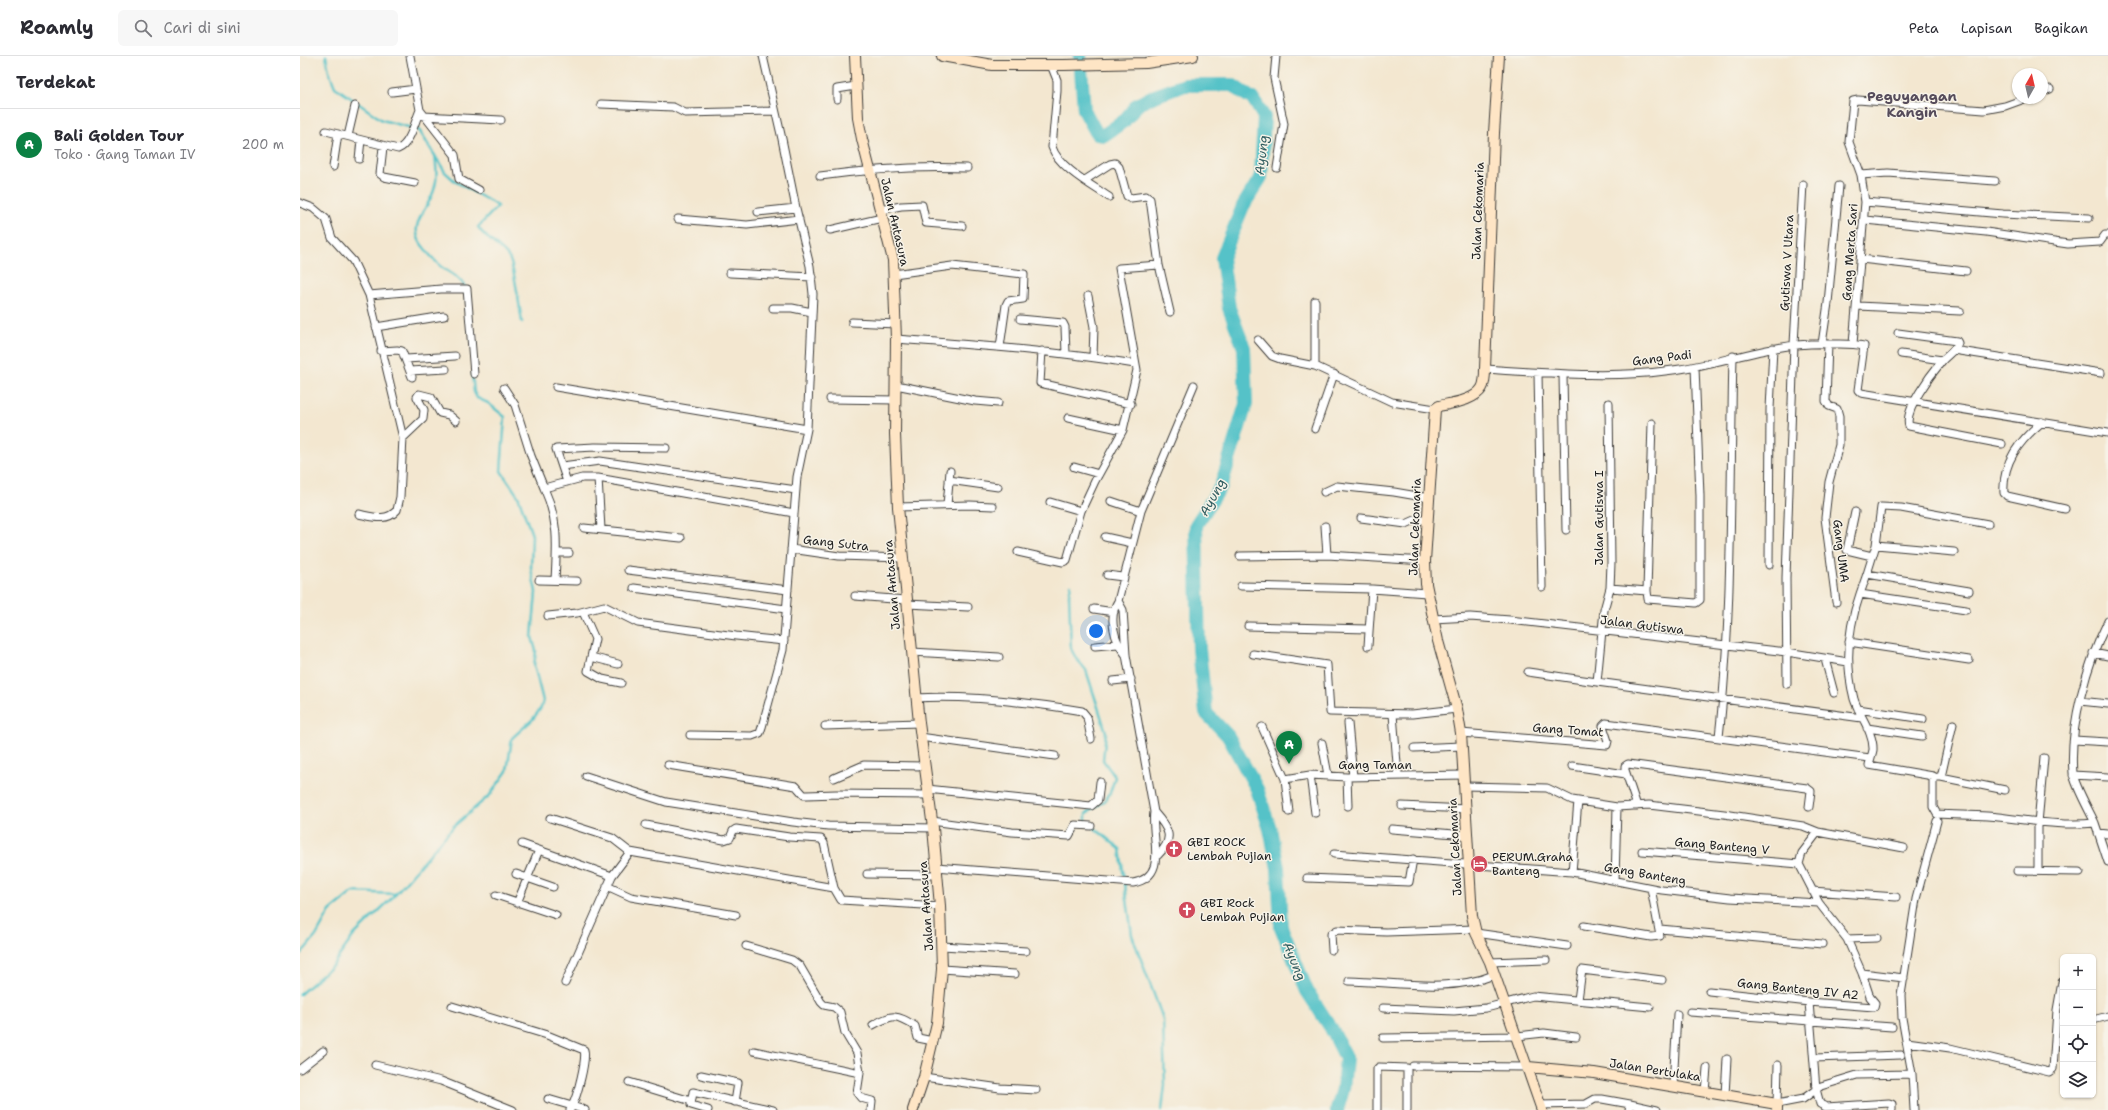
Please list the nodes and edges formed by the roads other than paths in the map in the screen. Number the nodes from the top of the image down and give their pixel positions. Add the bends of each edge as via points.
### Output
1 (410, 56) edge
2 (763, 56) edge
3 (855, 56) edge
4 (942, 56) edge
5 (1193, 56) edge
6 (1276, 56) edge
7 (1499, 56) edge
8 (1051, 65) junction
9 (856, 86) junction
10 (416, 89) junction
11 (392, 92) dead end
12 (837, 99) dead end
13 (2012, 103) edge
14 (601, 104) dead end
15 (355, 106) dead end
16 (774, 111) junction
17 (421, 113) junction
18 (501, 120) dead end
19 (326, 132) dead end
20 (338, 134) junction
21 (348, 136) junction
22 (361, 140) junction
23 (383, 147) junction
24 (359, 159) dead end
25 (333, 167) dead end
26 (967, 168) dead end
27 (1277, 168) dead end
28 (870, 169) junction
29 (1861, 175) junction
30 (820, 176) dead end
31 (1084, 180) junction
32 (1995, 181) dead end
33 (415, 183) dead end
34 (1803, 184) dead end
35 (1839, 186) dead end
36 (479, 190) dead end
37 (1109, 197) dead end
38 (300, 202) edge
39 (1865, 202) junction
40 (796, 208) junction
41 (758, 212) dead end
42 (881, 214) junction
43 (2089, 218) dead end
44 (678, 219) dead end
45 (799, 219) junction
46 (1865, 220) junction
47 (962, 226) dead end
48 (830, 230) dead end
49 (2108, 235) edge
50 (1861, 259) junction
51 (1159, 265) junction
52 (1966, 271) dead end
53 (730, 274) dead end
54 (894, 274) junction
55 (812, 278) junction
56 (369, 295) junction
57 (1088, 296) dead end
58 (1314, 301) dead end
59 (1858, 306) junction
60 (773, 308) dead end
61 (1960, 311) dead end
62 (812, 312) junction
63 (1170, 312) dead end
64 (444, 316) dead end
65 (1020, 319) dead end
66 (852, 322) dead end
67 (896, 324) junction
68 (376, 327) junction
69 (1898, 333) dead end
70 (896, 339) junction
71 (1258, 340) dead end
72 (1794, 344) junction
73 (1825, 344) junction
74 (1853, 344) junction
75 (1000, 346) junction
76 (1773, 348) junction
77 (1953, 350) junction
78 (1042, 351) junction
79 (381, 352) junction
80 (1066, 354) junction
81 (1901, 354) dead end
82 (455, 356) dead end
83 (1733, 356) junction
84 (1093, 357) junction
85 (406, 359) junction
86 (1942, 360) junction
87 (1135, 364) junction
88 (1315, 366) junction
89 (1695, 367) dead end
90 (446, 369) dead end
91 (1485, 369) junction
92 (1538, 373) junction
93 (2100, 373) dead end
94 (474, 374) dead end
95 (1334, 374) junction
96 (1563, 375) junction
97 (896, 384) junction
98 (1194, 385) dead end
99 (556, 387) dead end
100 (504, 388) dead end
101 (830, 399) dead end
102 (896, 400) junction
103 (1914, 402) junction
104 (998, 403) dead end
105 (1609, 403) dead end
106 (1131, 404) junction
107 (1435, 409) junction
108 (1068, 418) dead end
109 (456, 421) dead end
110 (2042, 422) junction
111 (1652, 423) dead end
112 (806, 429) junction
113 (1315, 429) dead end
114 (1123, 430) junction
115 (2108, 433) edge
116 (403, 438) junction
117 (2002, 444) dead end
118 (666, 448) dead end
119 (562, 466) junction
120 (1074, 467) dead end
121 (950, 470) dead end
122 (1098, 474) junction
123 (598, 478) junction
124 (949, 480) junction
125 (567, 482) junction
126 (998, 487) dead end
127 (544, 488) junction
128 (796, 490) junction
129 (1324, 492) dead end
130 (1429, 498) junction
131 (1112, 501) dead end
132 (1050, 502) dead end
133 (947, 505) junction
134 (993, 506) dead end
135 (898, 507) junction
136 (2065, 509) dead end
137 (1081, 510) junction
138 (1141, 511) junction
139 (1855, 512) dead end
140 (794, 513) junction
141 (359, 514) dead end
142 (1361, 518) dead end
143 (1426, 520) junction
144 (1988, 524) dead end
145 (1325, 526) dead end
146 (584, 528) dead end
147 (601, 529) junction
148 (1566, 530) dead end
149 (1105, 537) dead end
150 (681, 538) dead end
151 (1132, 543) junction
152 (1876, 545) junction
153 (791, 549) junction
154 (1018, 552) dead end
155 (1954, 552) dead end
156 (557, 553) junction
157 (569, 553) dead end
158 (1327, 555) junction
159 (1240, 556) dead end
160 (1872, 556) junction
161 (903, 558) junction
162 (1425, 562) junction
163 (1769, 565) dead end
164 (628, 570) dead end
165 (1867, 574) junction
166 (1107, 575) dead end
167 (1123, 578) junction
168 (539, 580) dead end
169 (555, 580) junction
170 (577, 582) dead end
171 (1241, 586) dead end
172 (1542, 587) dead end
173 (634, 588) dead end
174 (1610, 588) junction
175 (1372, 589) junction
176 (788, 590) junction
177 (1647, 591) junction
178 (1969, 591) dead end
179 (1427, 593) junction
180 (1860, 594) junction
181 (855, 596) dead end
182 (1118, 601) junction
183 (907, 602) junction
184 (1836, 602) dead end
185 (968, 607) dead end
186 (786, 609) junction
187 (1094, 609) dead end
188 (1966, 610) dead end
189 (583, 612) junction
190 (1114, 612) junction
191 (548, 616) dead end
192 (1433, 620) junction
193 (2108, 621) edge
194 (1248, 626) dead end
195 (1368, 629) junction
196 (1603, 631) junction
197 (2106, 631) edge
198 (784, 641) junction
199 (1849, 642) junction
200 (1118, 644) junction
201 (1095, 646) dead end
202 (1368, 646) dead end
203 (1727, 646) junction
204 (912, 652) junction
205 (1787, 652) junction
206 (2093, 653) junction
207 (1253, 654) dead end
208 (1126, 655) junction
209 (2108, 656) edge
210 (591, 657) junction
211 (999, 657) dead end
212 (1825, 659) junction
213 (1969, 660) dead end
214 (1848, 662) junction
215 (618, 664) dead end
216 (1528, 672) dead end
217 (1131, 679) junction
218 (1113, 681) dead end
219 (1597, 682) junction
220 (621, 683) dead end
221 (1787, 684) dead end
222 (1834, 693) dead end
223 (916, 698) junction
224 (1723, 700) junction
225 (2080, 701) junction
226 (2108, 704) edge
227 (1457, 709) junction
228 (1858, 709) junction
229 (1393, 714) junction
230 (1862, 718) junction
231 (1923, 719) dead end
232 (919, 723) junction
233 (1348, 723) dead end
234 (1953, 724) dead end
235 (825, 726) dead end
236 (1262, 728) dead end
237 (1867, 728) junction
238 (1461, 733) junction
239 (690, 735) dead end
240 (1922, 736) dead end
241 (920, 737) junction
242 (1719, 737) junction
243 (1091, 739) dead end
244 (2074, 740) junction
245 (2108, 742) edge
246 (1322, 743) dead end
247 (1462, 746) junction
248 (1414, 748) dead end
249 (1055, 756) dead end
250 (1870, 758) junction
251 (2044, 758) dead end
252 (668, 765) dead end
253 (924, 766) junction
254 (1572, 766) dead end
255 (1626, 774) junction
256 (1310, 775) junction
257 (1328, 775) junction
258 (1464, 775) junction
259 (2073, 775) junction
260 (586, 776) dead end
261 (1398, 776) junction
262 (1933, 776) junction
263 (1350, 777) junction
264 (1941, 777) junction
265 (2108, 777) edge
266 (834, 778) dead end
267 (1285, 779) junction
268 (1100, 782) dead end
269 (1465, 786) junction
270 (2004, 790) dead end
271 (928, 792) junction
272 (1578, 801) junction
273 (1348, 806) dead end
274 (1402, 806) dead end
275 (1637, 806) junction
276 (1617, 807) junction
277 (1810, 807) dead end
278 (1466, 809) junction
279 (1154, 812) junction
280 (1289, 812) dead end
281 (1315, 814) dead end
282 (550, 818) dead end
283 (1937, 821) dead end
284 (2038, 823) junction
285 (2095, 823) junction
286 (646, 825) dead end
287 (932, 825) junction
288 (1091, 826) dead end
289 (1392, 829) dead end
290 (1818, 832) junction
291 (1467, 834) junction
292 (2098, 834) junction
293 (2108, 834) edge
294 (522, 844) dead end
295 (1904, 848) dead end
296 (539, 850) junction
297 (1642, 851) dead end
298 (630, 852) junction
299 (1334, 854) dead end
300 (1158, 855) junction
301 (1414, 859) junction
302 (2108, 862) edge
303 (1468, 863) junction
304 (1799, 864) junction
305 (937, 871) junction
306 (2017, 871) dead end
307 (2038, 871) junction
308 (1572, 872) junction
309 (2080, 872) dead end
310 (516, 874) dead end
311 (867, 874) dead end
312 (612, 876) junction
313 (528, 878) junction
314 (1307, 878) dead end
315 (1615, 881) junction
316 (607, 886) junction
317 (553, 887) dead end
318 (834, 888) junction
319 (1651, 888) junction
320 (1812, 891) junction
321 (496, 895) dead end
322 (1896, 897) dead end
323 (517, 903) junction
324 (1819, 903) junction
325 (940, 906) junction
326 (736, 915) dead end
327 (556, 916) dead end
328 (1584, 926) dead end
329 (1660, 929) junction
330 (1476, 931) junction
331 (1877, 938) dead end
332 (1846, 939) junction
333 (1822, 944) dead end
334 (746, 946) dead end
335 (942, 946) junction
336 (1567, 946) dead end
337 (1332, 950) dead end
338 (1026, 951) dead end
339 (1546, 960) dead end
340 (1490, 962) junction
341 (942, 969) junction
342 (1862, 973) junction
343 (1015, 974) dead end
344 (1494, 975) junction
345 (1904, 978) junction
346 (1662, 980) dead end
347 (1349, 981) dead end
348 (565, 983) dead end
349 (1709, 990) dead end
350 (1578, 1000) junction
351 (1505, 1002) junction
352 (1809, 1002) junction
353 (452, 1006) dead end
354 (1650, 1006) dead end
355 (1383, 1008) dead end
356 (2060, 1011) edge
357 (1690, 1012) dead end
358 (1677, 1014) dead end
359 (2108, 1016) edge
360 (2096, 1019) edge
361 (1811, 1022) junction
362 (873, 1025) dead end
363 (1892, 1027) dead end
364 (1517, 1036) junction
365 (1576, 1037) dead end
366 (1383, 1038) dead end
367 (933, 1042) junction
368 (1907, 1042) junction
369 (323, 1051) dead end
370 (754, 1051) dead end
371 (1901, 1055) dead end
372 (1727, 1058) dead end
373 (1814, 1058) junction
374 (375, 1065) dead end
375 (1778, 1065) dead end
376 (1413, 1066) dead end
377 (1528, 1067) junction
378 (1707, 1068) dead end
379 (300, 1069) edge
380 (860, 1073) junction
381 (1912, 1074) junction
382 (701, 1075) dead end
383 (924, 1078) junction
384 (629, 1082) dead end
385 (1673, 1087) junction
386 (1816, 1089) junction
387 (1036, 1090) dead end
388 (1705, 1092) junction
389 (1725, 1095) junction
390 (548, 1099) dead end
391 (691, 1101) junction
392 (735, 1102) junction
393 (1630, 1107) edge
394 (1777, 1107) edge
395 (571, 1108) edge
396 (1541, 1108) edge
397 (513, 1110) edge
398 (584, 1110) edge
399 (708, 1110) edge
400 (773, 1110) edge
401 (871, 1110) edge
402 (913, 1110) edge
403 (1377, 1110) edge
404 (1407, 1110) edge
405 (1657, 1110) edge
406 (1892, 1110) edge
407 (1914, 1110) edge

1 - 10 street
2 - 16 street
3 - 9 street, Jalan Antasura
4 - 8 street via 992,65
5 - 8 street via 1146,63
6 - 27 street via 1274,78 1284,124
7 - 91 street, Jalan Cekomaria
8 - 31 street via 1057,80 1052,147 1058,158
9 - 12 street via 837,89
9 - 28 street, Jalan Antasura via 858,118
10 - 11 street
10 - 17 street
13 - 29 street, Gang Merta Sari via 1984,110 1853,101 1849,142
14 - 16 street via 673,107 686,112
15 - 21 street
16 - 40 street
17 - 18 street
17 - 23 street via 402,148 394,150
17 - 36 street via 454,155 460,181
19 - 20 street
20 - 21 street
20 - 25 street
21 - 22 street
22 - 23 street
22 - 24 street
23 - 33 street via 380,174
26 - 28 street via 919,166
28 - 30 street
28 - 42 street, Jalan Antasura
29 - 32 street via 1888,173
29 - 39 street, Gang Merta Sari
31 - 37 street
31 - 51 street via 1116,163 1127,196 1148,197
34 - 72 street, Gutiswa V Utara
35 - 73 street
38 - 56 street via 313,208 326,219 332,238 353,261
39 - 43 street via 2003,214
39 - 46 street, Gang Merta Sari
40 - 41 street
40 - 45 street
42 - 47 street via 901,206 922,205 926,223
42 - 48 street
42 - 54 street, Jalan Antasura
44 - 45 street via 743,226
45 - 55 street
46 - 49 street via 1986,232 2068,244 2100,242
46 - 50 street, Gang Merta Sari
50 - 52 street
50 - 59 street, Gang Merta Sari
51 - 63 street
51 - 87 street via 1119,268
53 - 55 street
54 - 67 street, Jalan Antasura
54 - 75 street via 952,266 1024,274 1023,299 1008,301 1006,305
55 - 62 street
56 - 68 street
56 - 94 street via 467,289
57 - 84 street via 1094,327
58 - 88 street
59 - 61 street
59 - 74 street, Gang Merta Sari
60 - 62 street
62 - 112 street
64 - 68 street
65 - 80 street via 1063,323
66 - 67 street
67 - 70 street, Jalan Antasura
68 - 79 street
69 - 77 street via 1957,341 1958,345
70 - 75 street
70 - 97 street, Jalan Antasura
71 - 88 street via 1272,356
72 - 73 street, Gang Padi
72 - 76 street, Gang Padi
72 - 205 street, Gutiswa V Utara via 1786,578
73 - 74 street, Gang Padi
73 - 184 street, Gang UMA via 1826,401 1837,409 1839,416 1838,454 1829,482 1824,518
74 - 103 street, Gang Padi via 1864,346 1859,392
75 - 78 street
76 - 83 street, Gang Padi
76 - 163 street
77 - 86 street
77 - 93 street
78 - 80 street
78 - 106 street via 1040,383
79 - 85 street via 400,350
79 - 116 street
80 - 84 street
81 - 86 street
82 - 85 street
83 - 96 street, Gang Padi via 1674,370 1649,373
83 - 203 street
84 - 87 street
85 - 90 street via 411,374
86 - 103 street
87 - 106 street via 1137,370
88 - 95 street
89 - 177 street via 1700,496 1700,600 1696,603 1648,599
91 - 92 street, Gang Padi
91 - 107 street, Jalan Cekomaria via 1483,383 1473,396
92 - 96 street, Gang Padi
92 - 172 street
95 - 107 street via 1392,402
95 - 113 street
96 - 148 street
97 - 102 street, Jalan Antasura
97 - 104 street via 974,401
98 - 138 street
99 - 112 street
100 - 127 street via 515,405
101 - 102 street
102 - 135 street, Jalan Antasura
103 - 110 street
103 - 117 street via 1909,426
105 - 174 street, Jalan Gutiswa I
106 - 114 street
107 - 130 street, Jalan Cekomaria
108 - 114 street
109 - 116 street via 440,413 431,397 419,394 417,397 424,410 423,419
110 - 115 street
110 - 136 street via 2016,447 2009,465 2004,493 2007,496
111 - 177 street
112 - 128 street
114 - 122 street
116 - 141 street via 397,510 383,518
118 - 119 street via 595,446 556,450
119 - 125 street
119 - 128 street via 600,461
120 - 122 street
121 - 124 street
122 - 137 street
123 - 125 street via 582,478
123 - 140 street
123 - 147 street
124 - 126 street
124 - 133 street
125 - 127 street
127 - 156 street via 554,513
128 - 140 street
129 - 130 street via 1337,486
130 - 143 street, Jalan Cekomaria
131 - 138 street
132 - 137 street
133 - 134 street
133 - 135 street
135 - 161 street, Jalan Antasura
137 - 154 street via 1066,562
138 - 151 street
139 - 160 street via 1847,550
140 - 153 street
142 - 143 street via 1406,524
143 - 162 street, Jalan Cekomaria
144 - 152 street via 1884,506 1880,509 1881,521
145 - 158 street
146 - 147 street
147 - 150 street
149 - 151 street
151 - 167 street
152 - 155 street
152 - 160 street
153 - 161 street, Gang Sutra via 839,556
153 - 176 street
156 - 157 street
156 - 169 street
158 - 159 street
158 - 162 street
160 - 165 street
161 - 183 street, Jalan Antasura
162 - 179 street, Jalan Cekomaria
164 - 176 street
165 - 178 street
165 - 180 street
166 - 167 street
167 - 182 street
168 - 169 street
169 - 170 street
171 - 175 street
173 - 186 street
174 - 177 street
174 - 196 street, Jalan Gutiswa I via 1604,610
175 - 179 street
175 - 195 street
176 - 186 street
179 - 192 street, Jalan Cekomaria
180 - 188 street
180 - 199 street
181 - 183 street
182 - 190 street
182 - 208 street via 1122,610
183 - 185 street
183 - 204 street, Jalan Antasura
186 - 198 street
187 - 190 street
189 - 191 street
189 - 198 street via 604,606 638,623
189 - 210 street via 595,639
190 - 200 street
192 - 196 street, Jalan Gutiswa via 1484,618
192 - 227 street, Jalan Cekomaria
193 - 197 street
194 - 195 street
195 - 202 street
196 - 203 street, Jalan Gutiswa
196 - 219 street, Jalan Gutiswa I
197 - 206 street
198 - 239 street via 774,692 760,733 752,736
199 - 213 street
199 - 214 street
200 - 201 street
200 - 208 street
203 - 205 street, Jalan Gutiswa
203 - 224 street
204 - 211 street
204 - 223 street, Jalan Antasura
205 - 212 street, Jalan Gutiswa
205 - 221 street, Gutiswa V Utara
206 - 209 street
206 - 225 street
207 - 229 street via 1327,666 1330,712
208 - 217 street
210 - 215 street
210 - 220 street via 589,673
212 - 214 street, Jalan Gutiswa
212 - 222 street
214 - 228 street
216 - 219 street
217 - 218 street
217 - 279 street
219 - 224 street
223 - 232 street, Jalan Antasura
223 - 243 street via 963,697 1082,710 1087,717
224 - 230 street
224 - 242 street
225 - 226 street
225 - 244 street
227 - 229 street
227 - 238 street, Jalan Cekomaria
228 - 230 street
228 - 231 street
229 - 261 street
230 - 237 street
232 - 235 street
232 - 241 street, Jalan Antasura
233 - 263 street
234 - 264 street
236 - 267 street
237 - 240 street
237 - 250 street via 1873,747
238 - 242 street, Gang Tomat via 1606,745 1608,743 1603,726 1606,723
238 - 247 street, Jalan Cekomaria
241 - 249 street
241 - 253 street, Jalan Antasura
242 - 250 street
244 - 245 street
244 - 259 street
246 - 257 street
247 - 248 street
247 - 258 street, Jalan Cekomaria
250 - 262 street via 1870,766
251 - 284 street
252 - 271 street via 796,786 804,795
253 - 266 street via 864,766
253 - 271 street, Jalan Antasura
254 - 255 street
255 - 275 street
255 - 277 street via 1625,766 1628,764 1807,788 1811,791
256 - 257 street, Gang Taman
256 - 267 street, Gang Taman
256 - 281 street
257 - 263 street, Gang Taman
258 - 261 street, Gang Taman
258 - 269 street, Jalan Cekomaria
259 - 265 street
259 - 285 street
260 - 287 street via 666,802 792,822 828,826
261 - 263 street, Gang Taman
262 - 264 street
262 - 284 street via 1933,807 1937,814 1988,816
263 - 273 street
264 - 270 street
267 - 280 street
268 - 271 street via 1098,800 1092,806
269 - 272 street via 1547,788
269 - 278 street, Jalan Cekomaria
271 - 287 street, Jalan Antasura
272 - 276 street
272 - 308 street
274 - 278 street
275 - 276 street
275 - 290 street via 1649,805 1732,815 1803,826
276 - 315 street
278 - 291 street, Jalan Cekomaria
279 - 300 street via 1153,825
279 - 300 street via 1165,824 1168,841 1167,846
282 - 298 street via 612,838
283 - 345 street via 1916,899
284 - 285 street
284 - 307 street
285 - 292 street
286 - 318 street via 724,840 730,838 736,829 821,839
287 - 288 street via 1068,836 1074,825
287 - 305 street, Jalan Antasura
289 - 291 street
290 - 295 street
290 - 304 street via 1800,856
291 - 303 street, Jalan Cekomaria
292 - 293 street
292 - 302 street
294 - 296 street
296 - 312 street
296 - 313 street
297 - 304 street, Gang Banteng V
298 - 312 street
298 - 318 street
299 - 301 street, Gang Banteng
300 - 305 street via 1149,875 1139,882 1132,883
301 - 303 street, Gang Banteng
301 - 314 street via 1409,882
303 - 308 street, Gang Banteng
303 - 330 street, Jalan Cekomaria via 1471,906
304 - 320 street
305 - 311 street
305 - 325 street, Jalan Antasura
306 - 307 street
307 - 309 street
308 - 315 street, Gang Banteng
310 - 313 street
312 - 316 street
313 - 317 street
313 - 323 street
315 - 319 street, Gang Banteng
316 - 326 street via 631,897
316 - 348 street
318 - 325 street via 842,901
319 - 324 street, Gang Banteng via 1730,898
319 - 329 street
320 - 322 street
320 - 324 street
321 - 323 street
323 - 327 street
324 - 332 street
325 - 335 street, Jalan Antasura
328 - 329 street via 1654,937 1660,935
329 - 333 street
330 - 336 street
330 - 337 street via 1337,930 1331,934
330 - 340 street, Jalan Cekomaria
331 - 332 street
332 - 342 street
334 - 380 street via 792,960 800,966 820,1002 840,1012 845,1032 858,1053
335 - 338 street
335 - 341 street, Jalan Antasura
339 - 340 street
340 - 344 street, Jalan Cekomaria
341 - 343 street
341 - 367 street, Jalan Antasura
342 - 345 street
342 - 352 street, Gang Banteng IV A2 via 1874,1003 1872,1008
344 - 347 street via 1453,984
344 - 351 street, Jalan Cekomaria
345 - 368 street via 1901,1004
346 - 350 street via 1582,970
349 - 352 street, Gang Banteng IV A2
350 - 351 street via 1533,996
350 - 354 street
351 - 355 street via 1486,1008 1454,1011
351 - 364 street, Jalan Cekomaria
352 - 361 street
353 - 395 street via 547,1035 584,1050 579,1091
356 - 368 street via 2053,1068 2049,1072 1950,1048
357 - 361 street
358 - 385 street
359 - 360 street
361 - 363 street
361 - 373 street
362 - 367 street via 891,1015 899,1016 915,1026 918,1038
364 - 365 street via 1544,1033
364 - 366 street
364 - 377 street, Jalan Cekomaria
367 - 383 street, Jalan Antasura
368 - 381 street
369 - 379 street
370 - 380 street
371 - 373 street
372 - 389 street
373 - 386 street
374 - 397 street via 441,1081
375 - 394 street
376 - 377 street
377 - 385 street, Jalan Pertulaka via 1594,1073
377 - 396 street, Jalan Cekomaria
378 - 388 street
380 - 401 street via 857,1093 861,1098 872,1101
381 - 386 street, Jalan Pertulaka via 1857,1075
381 - 407 street
382 - 392 street via 738,1083
383 - 387 street
383 - 402 street, Jalan Antasura
384 - 391 street
385 - 388 street, Jalan Pertulaka
386 - 394 street, Jalan Pertulaka via 1803,1099
386 - 406 street via 1818,1101 1826,1107 1892,1104
388 - 389 street, Jalan Pertulaka
389 - 394 street, Jalan Pertulaka
390 - 395 street
391 - 392 street via 695,1092
391 - 399 street via 691,1105
392 - 400 street
393 - 396 street via 1598,1099 1586,1104
393 - 405 street
395 - 398 street
403 - 404 street via 1379,1067 1407,1068

